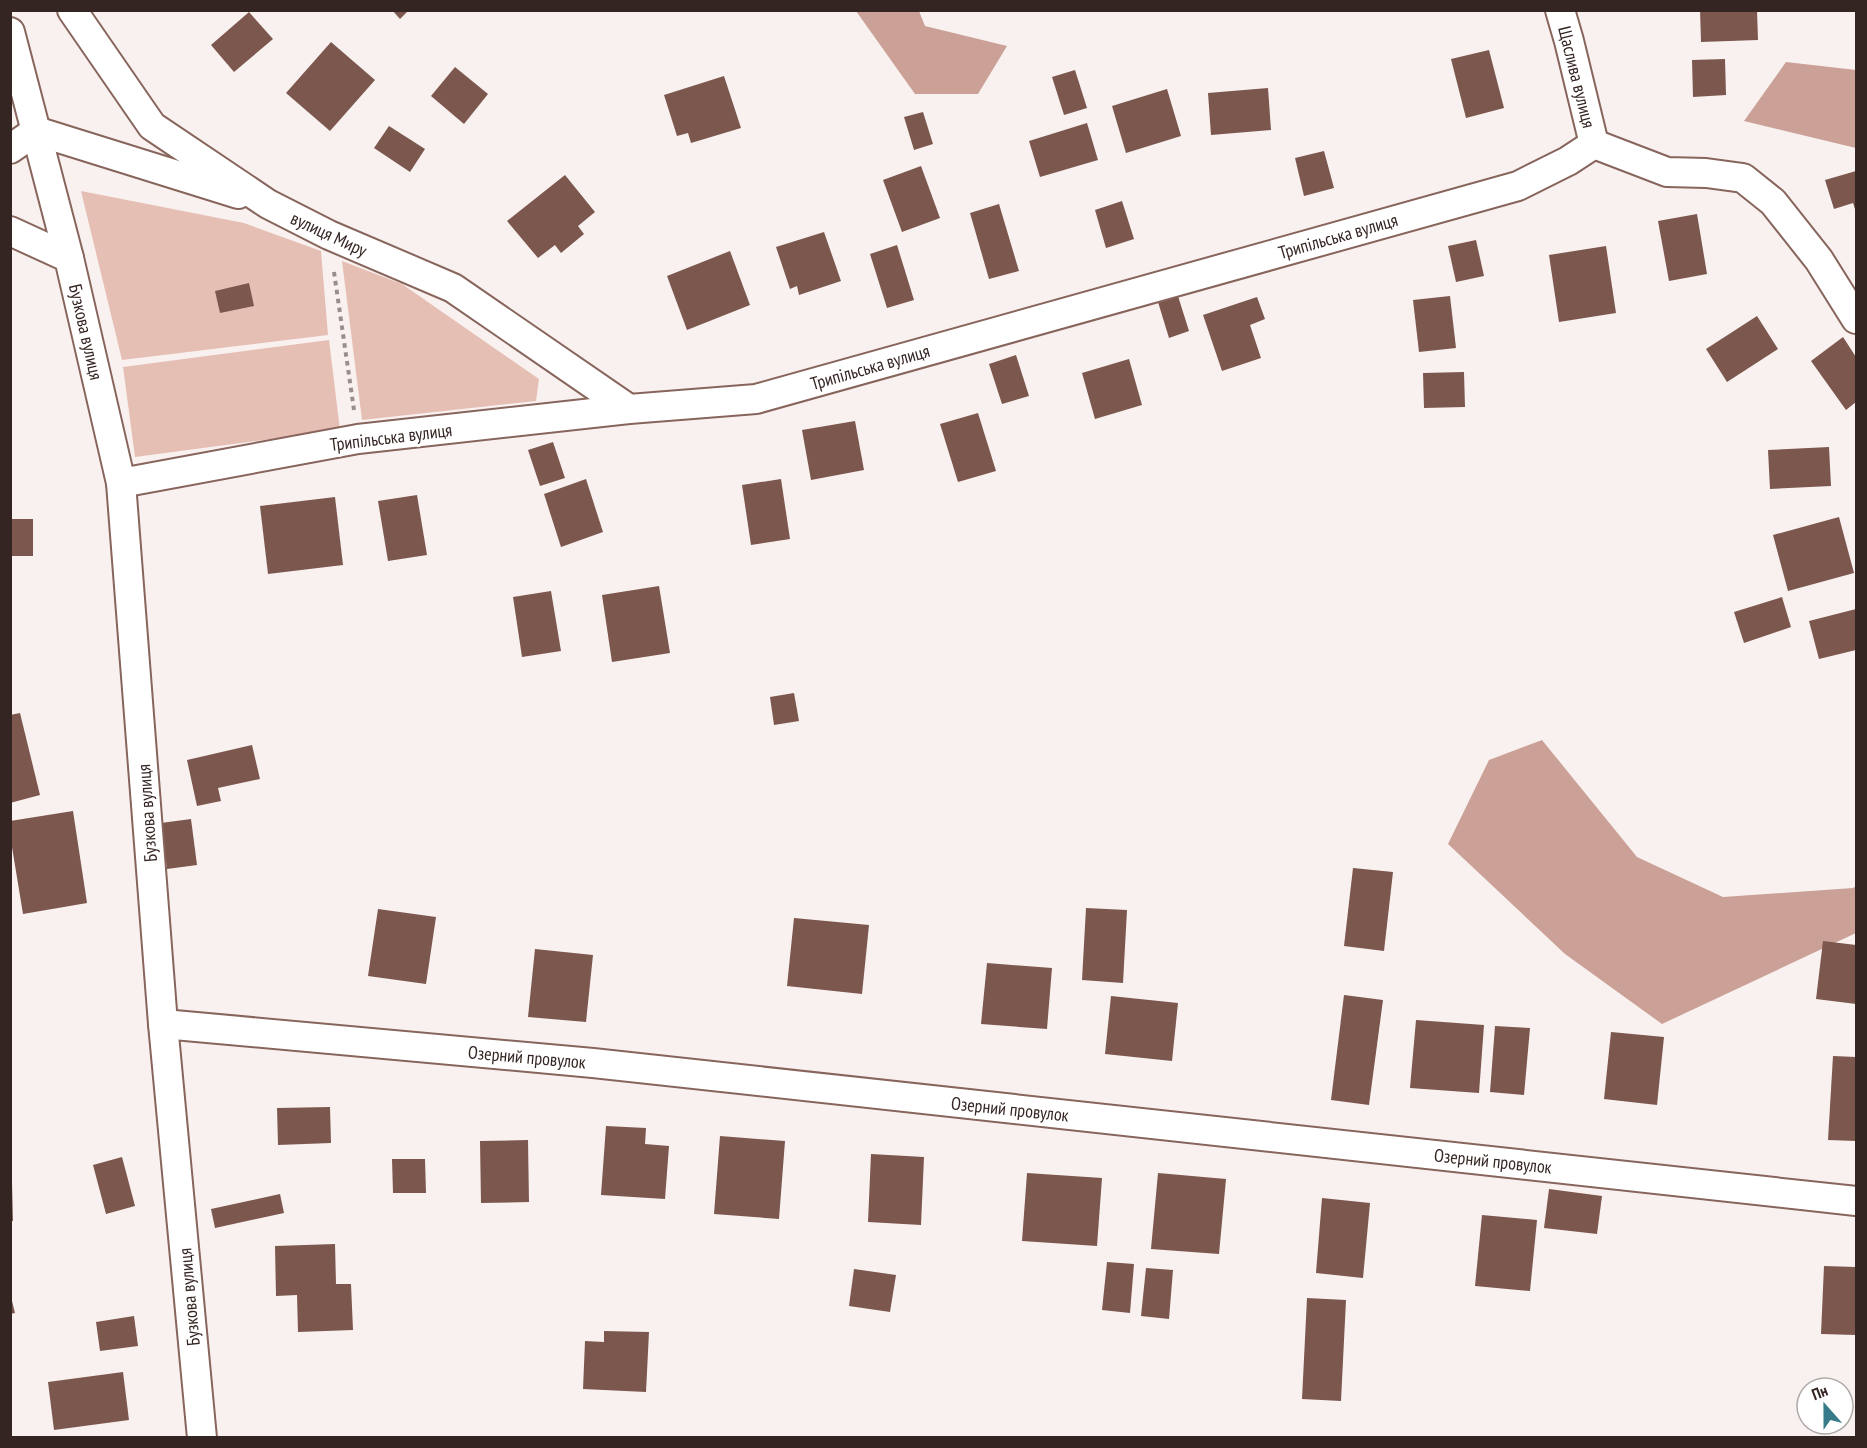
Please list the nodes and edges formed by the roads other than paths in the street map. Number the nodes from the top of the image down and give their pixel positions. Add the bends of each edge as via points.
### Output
1 (72, 10) edge
2 (1560, 10) edge
3 (10, 32) edge
4 (36, 131) junction
5 (1594, 144) junction
6 (10, 150) edge
7 (268, 204) junction
8 (10, 231) edge
9 (69, 258) junction
10 (1857, 319) edge
11 (629, 409) junction
12 (121, 483) junction
13 (163, 1024) junction
14 (1857, 1201) edge
15 (202, 1437) edge

1 - 7 street, вулиця Миру via 152,126
2 - 5 street, Щаслива вулиця
3 - 4 street, Бузкова вулиця
4 - 6 street
4 - 7 street
4 - 9 street, Бузкова вулиця
5 - 10 street via 1667,172 1743,178 1773,202 1819,260
5 - 11 street, Трипільська вулиця via 1518,186 756,399
7 - 11 street, вулиця Миру via 329,235 453,288
8 - 9 street
9 - 12 street, Бузкова вулиця
11 - 12 street, Трипільська вулиця via 358,439
12 - 13 street, Бузкова вулиця
13 - 14 street, Озерний провулок via 592,1063
13 - 15 street, Бузкова вулиця

